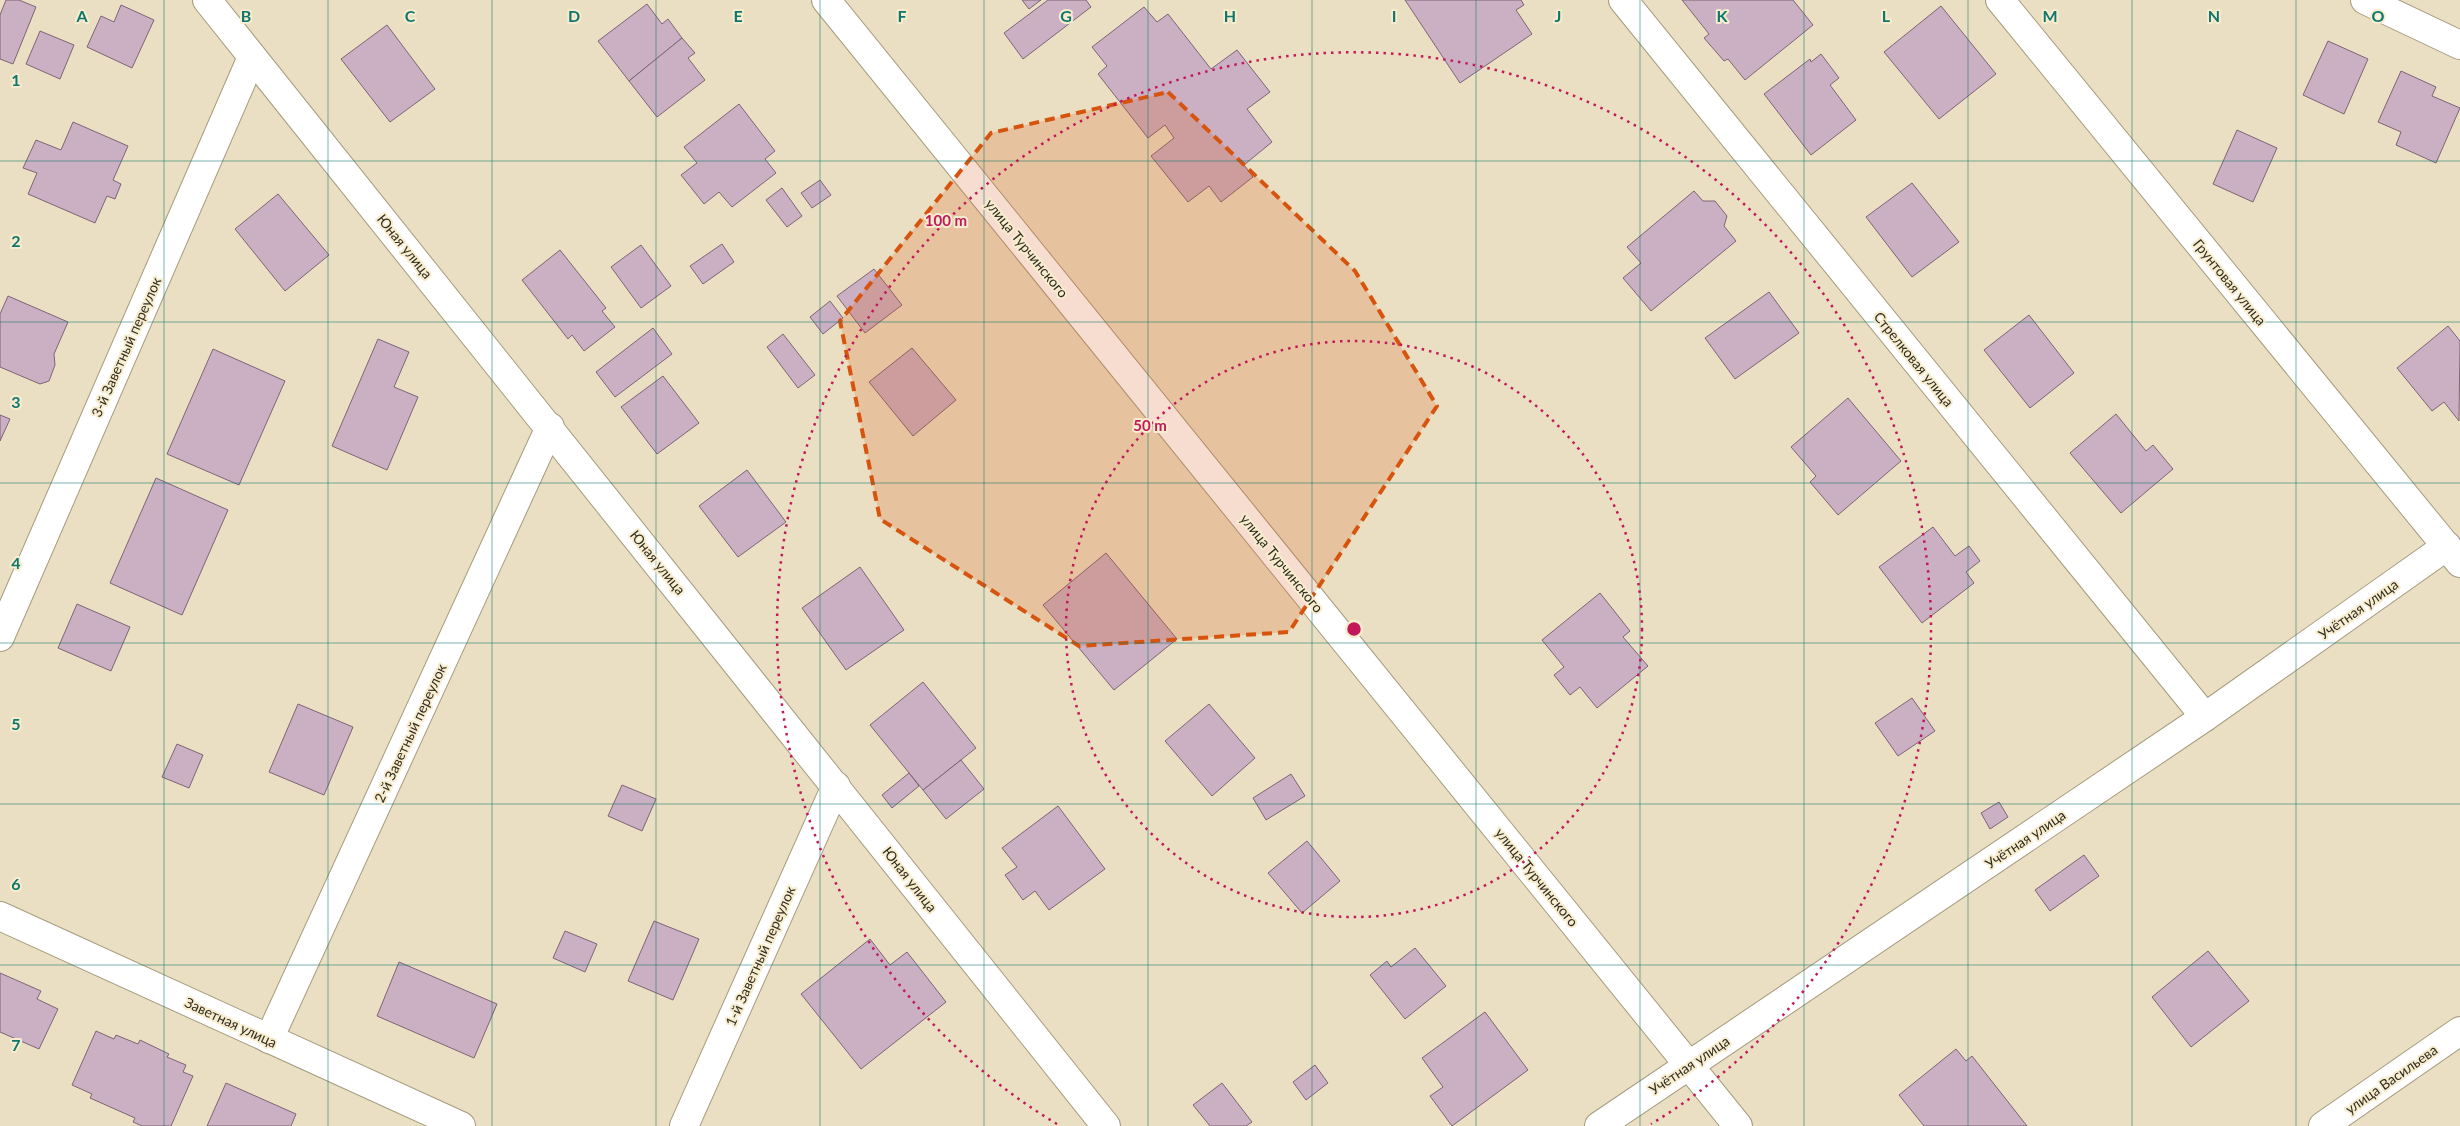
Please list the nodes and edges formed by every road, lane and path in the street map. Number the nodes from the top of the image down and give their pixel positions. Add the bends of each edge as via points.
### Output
1 (207, 0) edge
2 (826, 0) edge
3 (1623, 0) edge
4 (2000, 0) edge
5 (2365, 0) edge
6 (2460, 45) edge
7 (252, 57) junction
8 (550, 427) junction
9 (2453, 555) edge
10 (0, 637) edge
11 (2205, 717) junction
12 (836, 786) junction
13 (0, 916) edge
14 (2460, 1031) edge
15 (270, 1039) junction
16 (1689, 1064) junction
17 (462, 1126) edge
18 (684, 1126) edge
19 (1106, 1126) edge
20 (1599, 1126) edge
21 (1738, 1126) edge
22 (2323, 1126) edge

1 - 7 street, Юная улица
2 - 16 street, улица Турчинского
3 - 11 street, Стрелковая улица
4 - 9 street, Грунтовая улица
5 - 6 street
7 - 8 street, Юная улица
7 - 10 street, 3-й Заветный переулок
8 - 12 street, Юная улица
8 - 15 street, 2-й Заветный переулок
9 - 11 street, Учётная улица
11 - 16 street, Учётная улица
12 - 18 street, 1-й Заветный переулок
12 - 19 street, Юная улица
13 - 15 street, Заветная улица
14 - 22 street, улица Васильева
15 - 17 street, Заветная улица
16 - 20 street, Учётная улица
16 - 21 street, улица Турчинского

